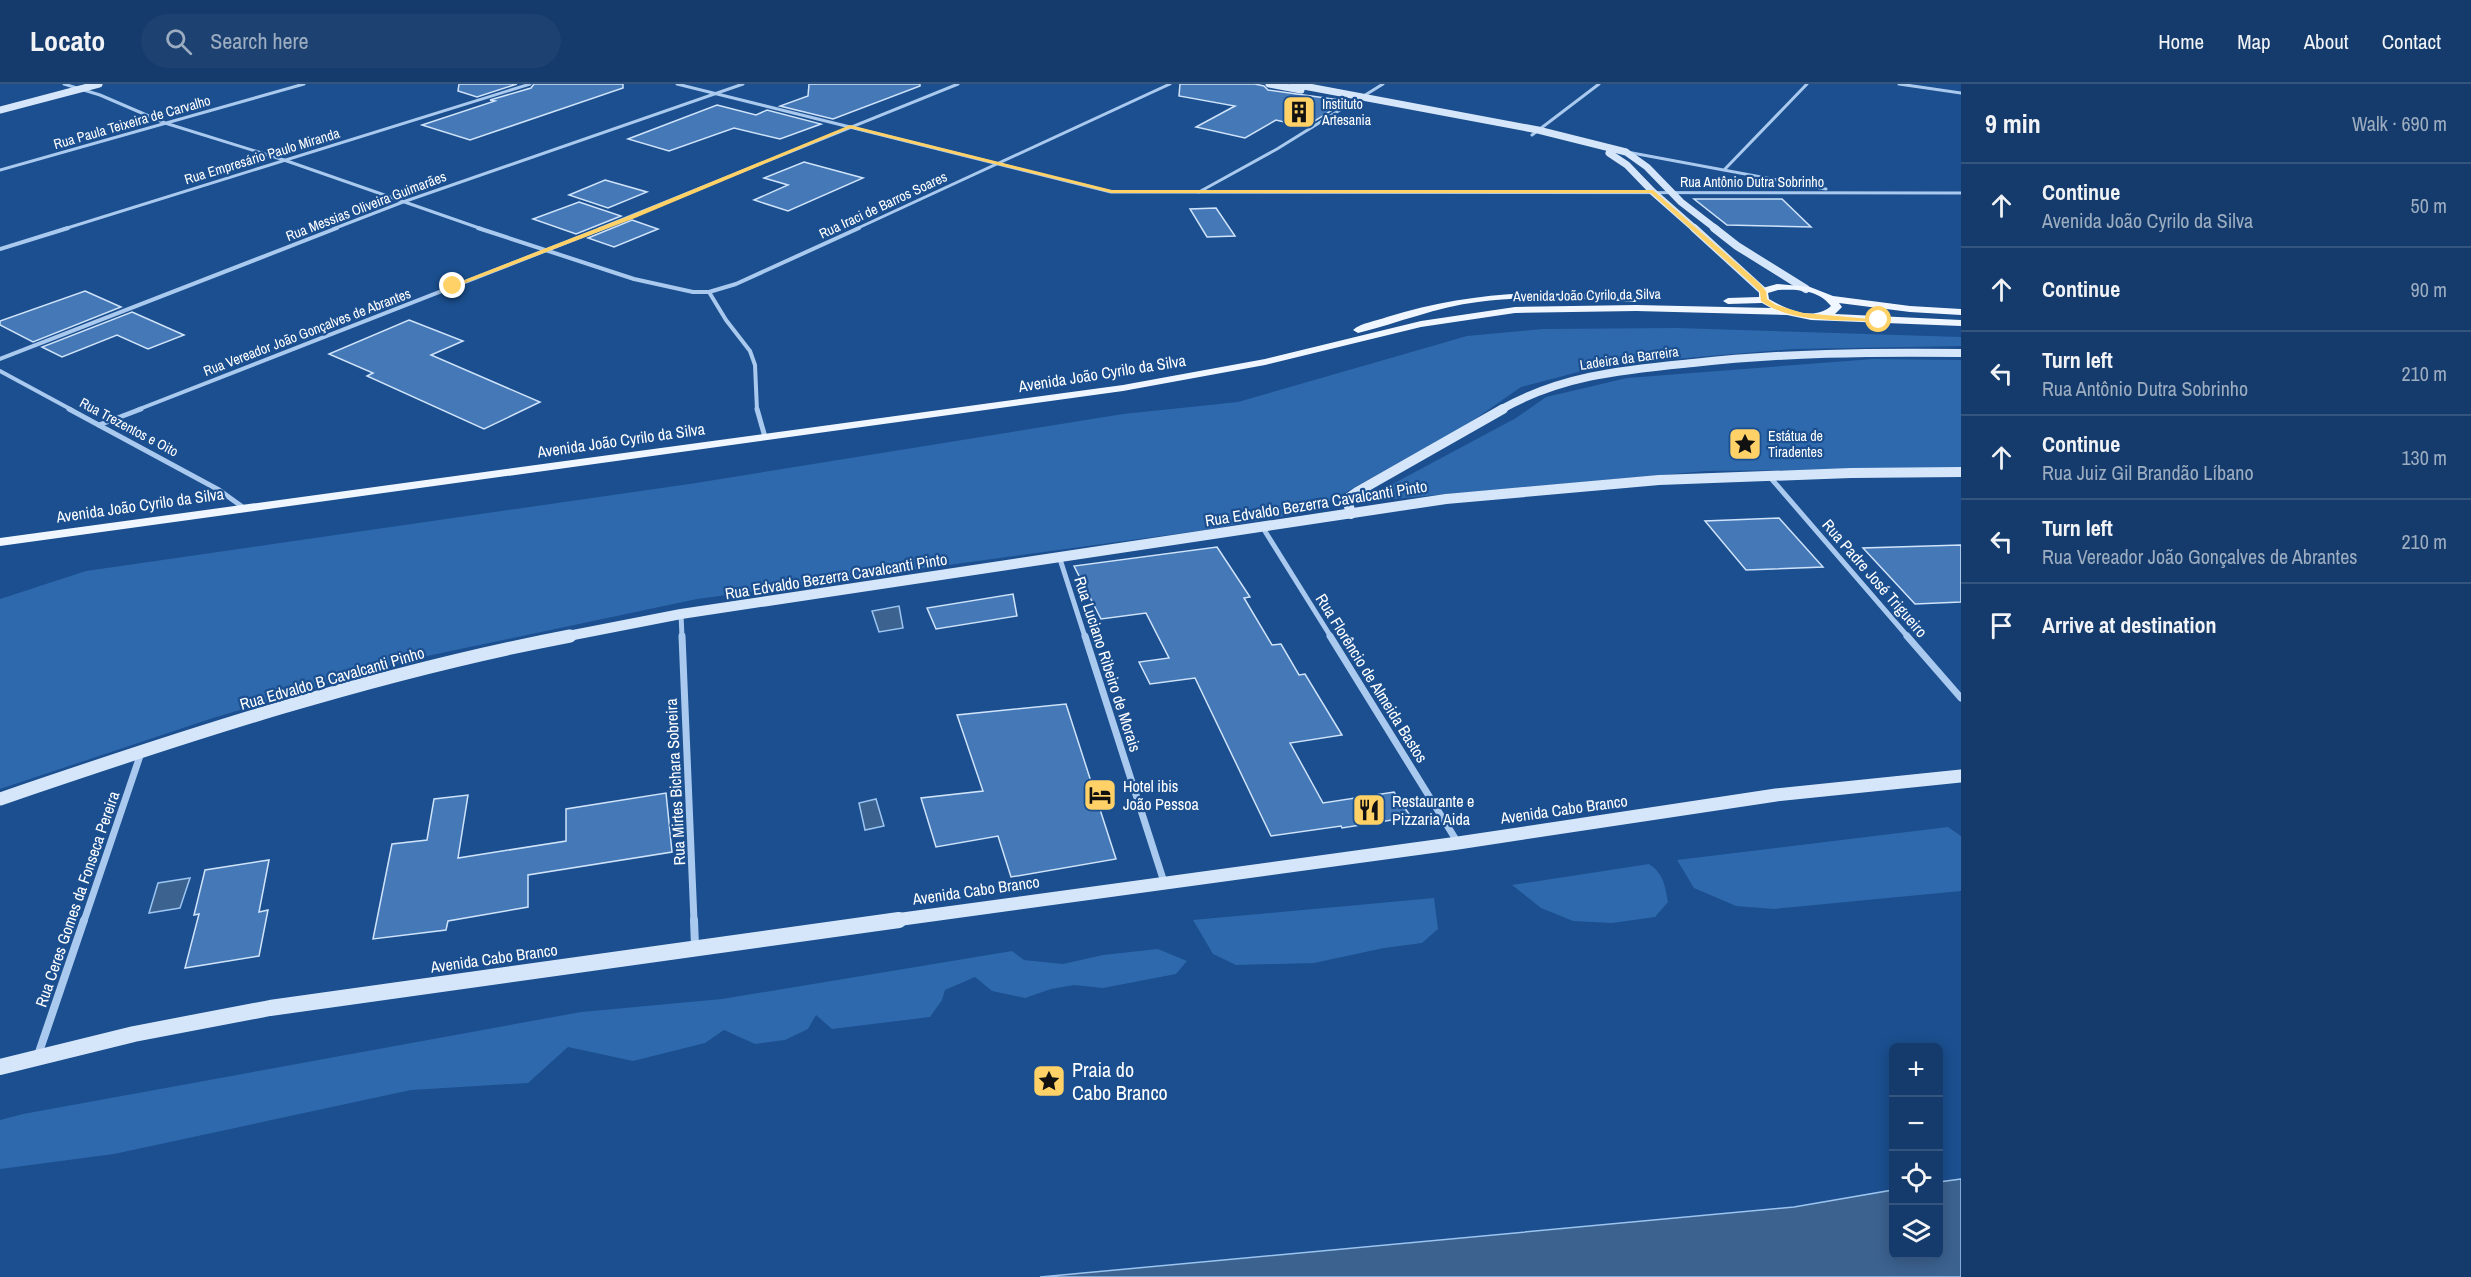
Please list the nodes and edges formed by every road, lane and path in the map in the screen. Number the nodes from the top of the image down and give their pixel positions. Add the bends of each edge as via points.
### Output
1 (64, 84) edge
2 (99, 84) edge
3 (304, 84) edge
4 (530, 84) edge
5 (677, 84) edge
6 (743, 84) edge
7 (958, 84) edge
8 (1170, 84) edge
9 (1269, 84) edge
10 (1293, 84) edge
11 (1383, 84) edge
12 (1599, 84) edge
13 (1807, 84) edge
14 (1899, 84) edge
15 (80, 89) junction
16 (716, 93) junction
17 (1961, 93) edge
18 (1359, 99) junction
19 (0, 110) edge
20 (165, 123) junction
21 (850, 126) junction
22 (1535, 132) junction
23 (1626, 152) junction
24 (284, 160) junction
25 (999, 164) junction
26 (1725, 169) junction
27 (0, 170) edge
28 (1199, 192) junction
29 (1653, 192) junction
30 (1670, 192) junction
31 (1842, 192) junction
32 (1960, 192) edge
33 (403, 202) junction
34 (0, 249) edge
35 (545, 251) junction
36 (1806, 289) junction
37 (709, 292) junction
38 (1763, 296) junction
39 (1830, 299) junction
40 (1789, 312) junction
41 (1961, 312) edge
42 (1816, 316) junction
43 (1961, 323) edge
44 (1961, 353) edge
45 (0, 359) edge
46 (1246, 366) junction
47 (0, 371) edge
48 (99, 425) junction
49 (765, 437) junction
50 (1961, 472) edge
51 (1768, 476) junction
52 (244, 508) junction
53 (1351, 514) junction
54 (1263, 528) junction
55 (0, 542) edge
56 (1059, 556) junction
57 (681, 614) junction
58 (1961, 698) edge
59 (142, 750) junction
60 (1961, 776) edge
61 (0, 799) edge
62 (1458, 843) junction
63 (1164, 882) junction
64 (696, 949) junction
65 (38, 1056) junction
66 (0, 1067) edge

1 - 15 street
2 - 15 main road
3 - 20 street, Rua Paula Teixeira de Carvalho
4 - 24 street, Rua Empresário Paulo Miranda
5 - 16 street, Rua Antônio Dutra Sobrinho
6 - 16 street, Rua Messias Oliveira Guimarães
7 - 21 street, Rua Vereador João Gonçalves de Abrantes
8 - 25 street, Rua Iraci de Barros Soares
9 - 18 main road
10 - 18 main road
11 - 18 street
12 - 22 street
13 - 26 street
14 - 17 street
15 - 19 main road
15 - 20 street
16 - 21 street, Rua Antônio Dutra Sobrinho
16 - 33 street, Rua Messias Oliveira Guimarães
18 - 22 main road
18 - 28 street
20 - 24 street
20 - 27 street, Rua Paula Teixeira de Carvalho
21 - 25 street, Rua Antônio Dutra Sobrinho
21 - 35 street, Rua Vereador João Gonçalves de Abrantes
22 - 23 main road
22 - 29 main road via 1618,157
23 - 26 street
23 - 30 main road via 1647,167
24 - 33 street
24 - 34 street, Rua Empresário Paulo Miranda
25 - 28 street, Rua Antônio Dutra Sobrinho via 1112,192
25 - 37 street, Rua Iraci de Barros Soares via 736,284
26 - 31 street
28 - 29 street, Rua Antônio Dutra Sobrinho
29 - 30 street, Rua Antônio Dutra Sobrinho
29 - 38 main road via 1735,264
30 - 31 street, Rua Antônio Dutra Sobrinho
30 - 36 main road via 1754,258
31 - 32 street, Rua Antônio Dutra Sobrinho
33 - 35 street
33 - 45 street, Rua Messias Oliveira Guimarães
35 - 37 street via 657,285
35 - 48 street, Rua Vereador João Gonçalves de Abrantes
36 - 38 main road, Avenida João Cyrilo da Silva via 1777,287
36 - 39 main road, Avenida João Cyrilo da Silva
37 - 49 street via 750,351 755,365 757,411
38 - 40 main road, Avenida João Cyrilo da Silva via 1773,307
38 - 46 main road, Avenida João Cyrilo da Silva via 1709,301 1529,296 1479,299 1420,311
39 - 41 main road, Avenida João Cyrilo da Silva
39 - 42 main road via 1836,309
40 - 42 main road, Avenida João Cyrilo da Silva
40 - 46 main road, Avenida João Cyrilo da Silva via 1515,310 1421,324
42 - 43 main road, Avenida João Cyrilo da Silva
44 - 53 main road, Ladeira da Barreira via 1829,353 1704,361 1566,381 1530,393 1394,473 1367,484 1347,499
46 - 49 main road, Avenida João Cyrilo da Silva via 1123,388
47 - 48 street, Rua Trezentos e Oito
48 - 52 street, Rua Trezentos e Oito via 219,490
49 - 52 main road, Avenida João Cyrilo da Silva
50 - 51 main road, Rua Edvaldo Bezerra Cavalcanti Pinto
51 - 53 main road, Rua Edvaldo Bezerra Cavalcanti Pinto via 1659,480 1446,499
51 - 58 street, Rua Padre José Trigueiro
52 - 55 main road, Avenida João Cyrilo da Silva
53 - 54 main road, Rua Edvaldo Bezerra Cavalcanti Pinto
54 - 56 main road, Rua Edvaldo Bezerra Cavalcanti Pinto
54 - 62 street, Rua Florêncio de Almeida Bastos
56 - 57 main road, Rua Edvaldo Bezerra Cavalcanti Pinto
56 - 63 street, Rua Luciano Ribeiro de Morais
57 - 59 main road, Rua Edvaldo B Cavalcanti Pinho via 415,670
57 - 64 street, Rua Mirtes Bichara Sobreira
59 - 61 main road, Rua Edvaldo B Cavalcanti Pinho
59 - 65 street, Rua Ceres Gomes da Fonseca Pereira
60 - 62 main road, Avenida Cabo Branco via 1776,795
62 - 63 main road, Avenida Cabo Branco
63 - 64 main road, Avenida Cabo Branco
64 - 65 main road, Avenida Cabo Branco via 265,1009
65 - 66 main road, Avenida Cabo Branco

